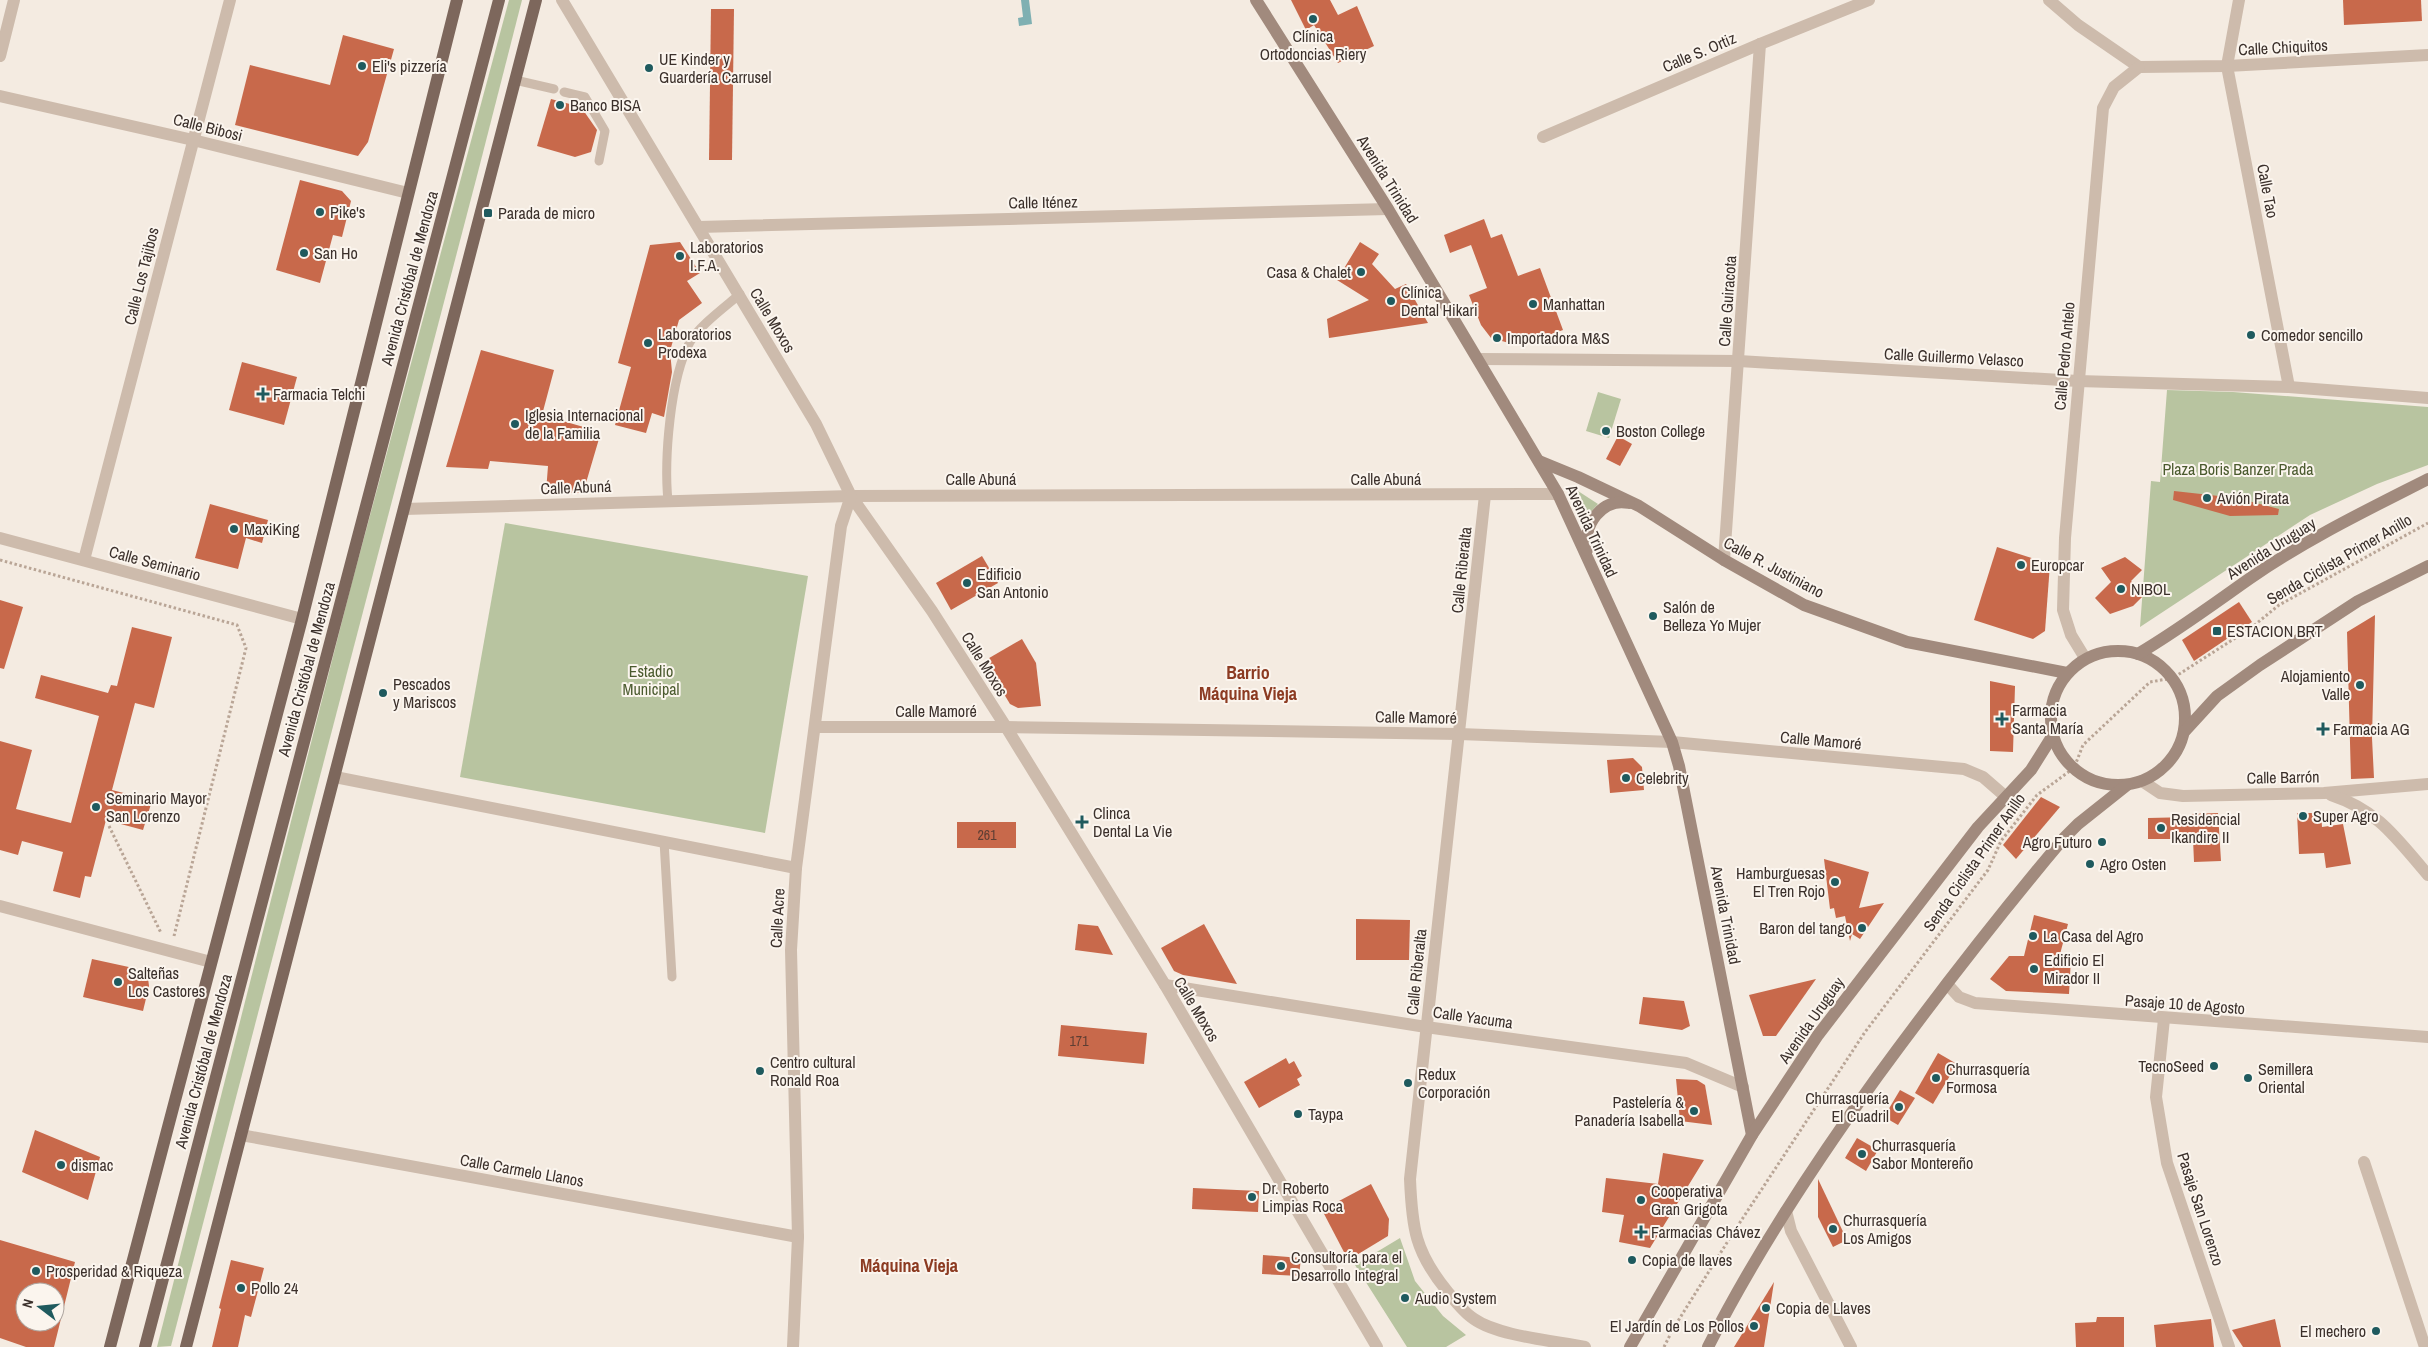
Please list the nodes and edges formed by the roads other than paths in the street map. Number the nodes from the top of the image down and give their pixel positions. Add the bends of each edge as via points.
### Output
1 (14, 0) edge
2 (230, 0) edge
3 (457, 0) edge
4 (499, 0) edge
5 (536, 0) edge
6 (562, 0) edge
7 (1256, 0) edge
8 (1870, 0) edge
9 (2049, 0) edge
10 (2239, 0) edge
11 (1760, 44) junction
12 (2428, 55) edge
13 (0, 56) edge
14 (2227, 66) junction
15 (2139, 67) junction
16 (515, 80) junction
17 (554, 89) dead end
18 (564, 92) dead end
19 (0, 96) edge
20 (1543, 137) dead end
21 (193, 140) junction
22 (599, 161) dead end
23 (408, 193) junction
24 (1388, 210) junction
25 (700, 227) junction
26 (740, 294) junction
27 (1478, 359) junction
28 (1739, 361) junction
29 (2078, 380) junction
30 (2289, 388) junction
31 (2428, 398) edge
32 (1539, 461) junction
33 (2428, 479) edge
34 (1558, 494) junction
35 (1485, 495) junction
36 (851, 496) junction
37 (668, 501) junction
38 (1639, 506) junction
39 (404, 509) junction
40 (0, 538) edge
41 (84, 560) junction
42 (1589, 560) junction
43 (1724, 560) junction
44 (2428, 566) edge
45 (302, 619) junction
46 (2138, 654) junction
47 (2085, 658) junction
48 (2067, 673) junction
49 (815, 727) junction
50 (1006, 727) junction
51 (2184, 732) junction
52 (1459, 734) junction
53 (2053, 735) junction
54 (1672, 742) junction
55 (335, 777) junction
56 (2142, 781) junction
57 (2428, 784) edge
58 (2126, 785) junction
59 (2324, 793) junction
60 (2006, 797) junction
61 (664, 842) junction
62 (796, 868) junction
63 (2428, 875) edge
64 (0, 906) edge
65 (211, 962) junction
66 (672, 977) dead end
67 (1947, 984) junction
68 (1164, 985) junction
69 (2164, 1019) junction
70 (1426, 1027) junction
71 (2428, 1037) edge
72 (1743, 1087) junction
73 (241, 1135) junction
74 (1752, 1135) junction
75 (2364, 1162) dead end
76 (1786, 1211) junction
77 (798, 1237) junction
78 (115, 1327) junction
79 (104, 1347) edge
80 (110, 1347) edge
81 (145, 1347) edge
82 (186, 1347) edge
83 (793, 1347) edge
84 (1377, 1347) edge
85 (1584, 1347) edge
86 (1630, 1347) edge
87 (1708, 1347) edge
88 (1851, 1347) edge
89 (2229, 1347) edge
90 (2425, 1347) edge

1 - 13 street
2 - 21 street, Calle Los Tajibos
3 - 23 main road, Avenida Cristóbal de Mendoza
4 - 81 main road, Avenida Cristóbal de Mendoza
5 - 16 main road
6 - 25 street, Calle Moxos
7 - 24 main road, Avenida Trinidad
8 - 11 street, Calle S. Ortiz
9 - 15 street via 2078,25
10 - 14 street, Calle Tao
11 - 20 street, Calle S. Ortiz
11 - 28 street, Calle Guiracota
12 - 14 street, Calle Chiquitos
14 - 15 street, Calle Chiquitos
14 - 30 street, Calle Tao
15 - 29 street, Calle Pedro Antelo via 2114,87 2103,108
16 - 17 lane
16 - 39 main road
18 - 22 lane via 585,97 605,131
19 - 21 street, Calle Bibosi
21 - 23 street, Calle Bibosi
21 - 41 street, Calle Los Tajibos
23 - 45 main road, Avenida Cristóbal de Mendoza
24 - 25 street, Calle Iténez
24 - 27 main road, Avenida Trinidad
25 - 26 street, Calle Moxos
26 - 36 street, Calle Moxos via 816,424
26 - 37 lane via 690,341 682,362 668,437
27 - 28 street, Calle Guillermo Velasco
27 - 32 main road, Avenida Trinidad
28 - 29 street, Calle Guillermo Velasco
28 - 43 street, Calle Guiracota
29 - 30 street, Calle Guillermo Velasco
29 - 47 street, Calle Pedro Antelo via 2065,538 2063,610 2071,635
30 - 31 street, Calle Guillermo Velasco
32 - 34 main road, Avenida Trinidad
32 - 38 main road, Calle R. Justiniano
33 - 46 main road, Avenida Uruguay via 2337,526 2249,579
34 - 35 street, Calle Abuná
34 - 42 main road, Avenida Trinidad
35 - 36 street, Calle Abuná
35 - 52 street, Calle Riberalta
36 - 37 street, Calle Abuná
36 - 49 street, Calle Acre via 842,526
36 - 50 street, Calle Moxos via 932,611
37 - 39 street, Calle Abuná
38 - 42 main road via 1612,503 1599,512 1589,526
38 - 43 main road, Calle R. Justiniano
39 - 55 main road
40 - 41 street, Calle Seminario
41 - 45 street, Calle Seminario
42 - 54 main road, Avenida Trinidad
43 - 48 main road, Calle R. Justiniano via 1804,605 1907,642
44 - 51 main road via 2358,601 2260,665 2217,696
45 - 65 main road, Avenida Cristóbal de Mendoza
46 - 47 main road via 2120,650
46 - 51 main road via 2162,666 2173,678 2184,701
47 - 48 main road
48 - 53 main road via 2056,692
49 - 50 street, Calle Mamoré
49 - 62 street, Calle Acre
50 - 52 street, Calle Mamoré
50 - 68 street, Calle Moxos
51 - 56 main road via 2176,753 2162,770
52 - 54 street, Calle Mamoré
52 - 70 street, Calle Riberalta
53 - 58 main road via 2059,750 2074,768 2097,781
53 - 60 main road, Avenida Uruguay via 2030,770
54 - 60 street, Calle Mamoré via 1964,769 1983,777
54 - 72 main road, Avenida Trinidad via 1680,766
55 - 61 street
55 - 73 main road
56 - 58 main road
56 - 59 street, Calle Barrón via 2160,793 2183,796
57 - 59 street, Calle Barrón
58 - 67 main road via 2064,838
59 - 63 street via 2352,802 2383,822
60 - 74 main road, Avenida Uruguay via 1967,842 1818,1035
61 - 62 street
61 - 66 lane
62 - 77 street, Calle Acre via 791,950
64 - 65 street
65 - 78 main road, Avenida Cristóbal de Mendoza
67 - 69 street, Pasaje 10 de Agosto via 1959,997 1976,1003
67 - 76 main road via 1830,1143
68 - 70 street, Calle Yacuma
68 - 84 street, Calle Moxos
69 - 71 street, Pasaje 10 de Agosto
69 - 89 street, Pasaje San Lorenzo via 2156,1097 2167,1163
70 - 72 street, Calle Yacuma via 1686,1063
70 - 85 street, Calle Riberalta via 1410,1179 1416,1240 1426,1262 1456,1302 1474,1319 1496,1329
72 - 74 main road, Avenida Trinidad
73 - 77 street, Calle Carmelo Llanos
73 - 82 main road
74 - 86 main road, Avenida Uruguay
75 - 90 street
76 - 87 main road via 1732,1299
76 - 88 street via 1791,1231
77 - 83 street, Calle Acre
78 - 79 main road
78 - 80 main road, Avenida Cristóbal de Mendoza

